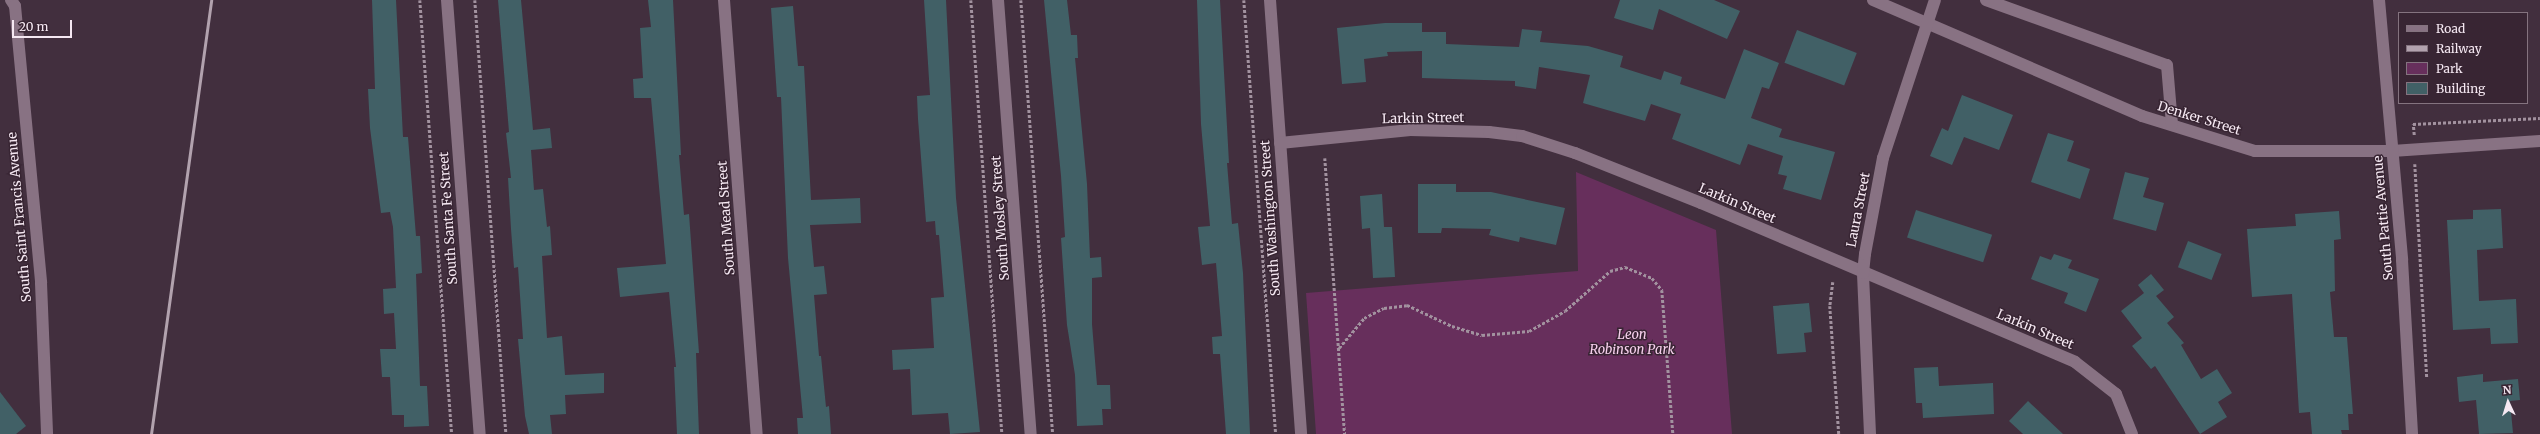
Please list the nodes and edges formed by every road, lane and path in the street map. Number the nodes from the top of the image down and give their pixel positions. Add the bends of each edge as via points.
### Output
1 (11, 0) edge
2 (420, 0) edge
3 (447, 0) edge
4 (474, 0) edge
5 (724, 0) edge
6 (971, 0) edge
7 (998, 0) edge
8 (1021, 0) edge
9 (1244, 0) edge
10 (1270, 0) edge
11 (1873, 0) edge
12 (1934, 0) edge
13 (1986, 0) edge
14 (2379, 0) edge
15 (1927, 22) junction
16 (2540, 118) edge
17 (2172, 125) junction
18 (2540, 141) edge
19 (1280, 143) junction
20 (2414, 150) junction
21 (2392, 151) junction
22 (1325, 158) dead end
23 (1863, 273) junction
24 (1833, 282) dead end
25 (1339, 348) junction
26 (2427, 379) dead end
27 (47, 434) edge
28 (452, 434) edge
29 (480, 434) edge
30 (506, 434) edge
31 (757, 434) edge
32 (1002, 434) edge
33 (1032, 434) edge
34 (1053, 434) edge
35 (1276, 434) edge
36 (1301, 434) edge
37 (1345, 434) edge
38 (1673, 434) edge
39 (1839, 434) edge
40 (1870, 434) edge
41 (2132, 434) edge
42 (2412, 434) edge

1 - 27 street, South Saint Francis Avenue via 15,6 41,283
2 - 28 path
3 - 29 street, South Santa Fe Street
4 - 30 path
5 - 31 street, South Mead Street
6 - 32 path
7 - 33 street, South Mosley Street
8 - 34 path
9 - 35 path
10 - 19 street, South Washington Street
11 - 15 street, Denker Street
12 - 15 street, Laura Street
13 - 17 street via 2167,65
14 - 21 street, South Pattie Avenue
15 - 17 street, Denker Street via 2142,116
15 - 23 street, Laura Street via 1883,158
16 - 20 path via 2413,124
17 - 21 street, Denker Street via 2255,151
18 - 20 street, Denker Street
19 - 23 street, Larkin Street via 1410,130 1522,136 1575,153 1701,203
19 - 36 street, South Washington Street
20 - 21 street, Denker Street
20 - 26 path
21 - 42 street, South Pattie Avenue
22 - 25 path
23 - 40 street, Laura Street
23 - 41 street, Larkin Street via 2075,362 2116,394
24 - 39 path via 1830,306
25 - 37 path
25 - 38 path via 1364,318 1384,308 1407,305 1452,326 1482,335 1529,331 1565,311 1610,271 1625,267 1652,278 1662,290

